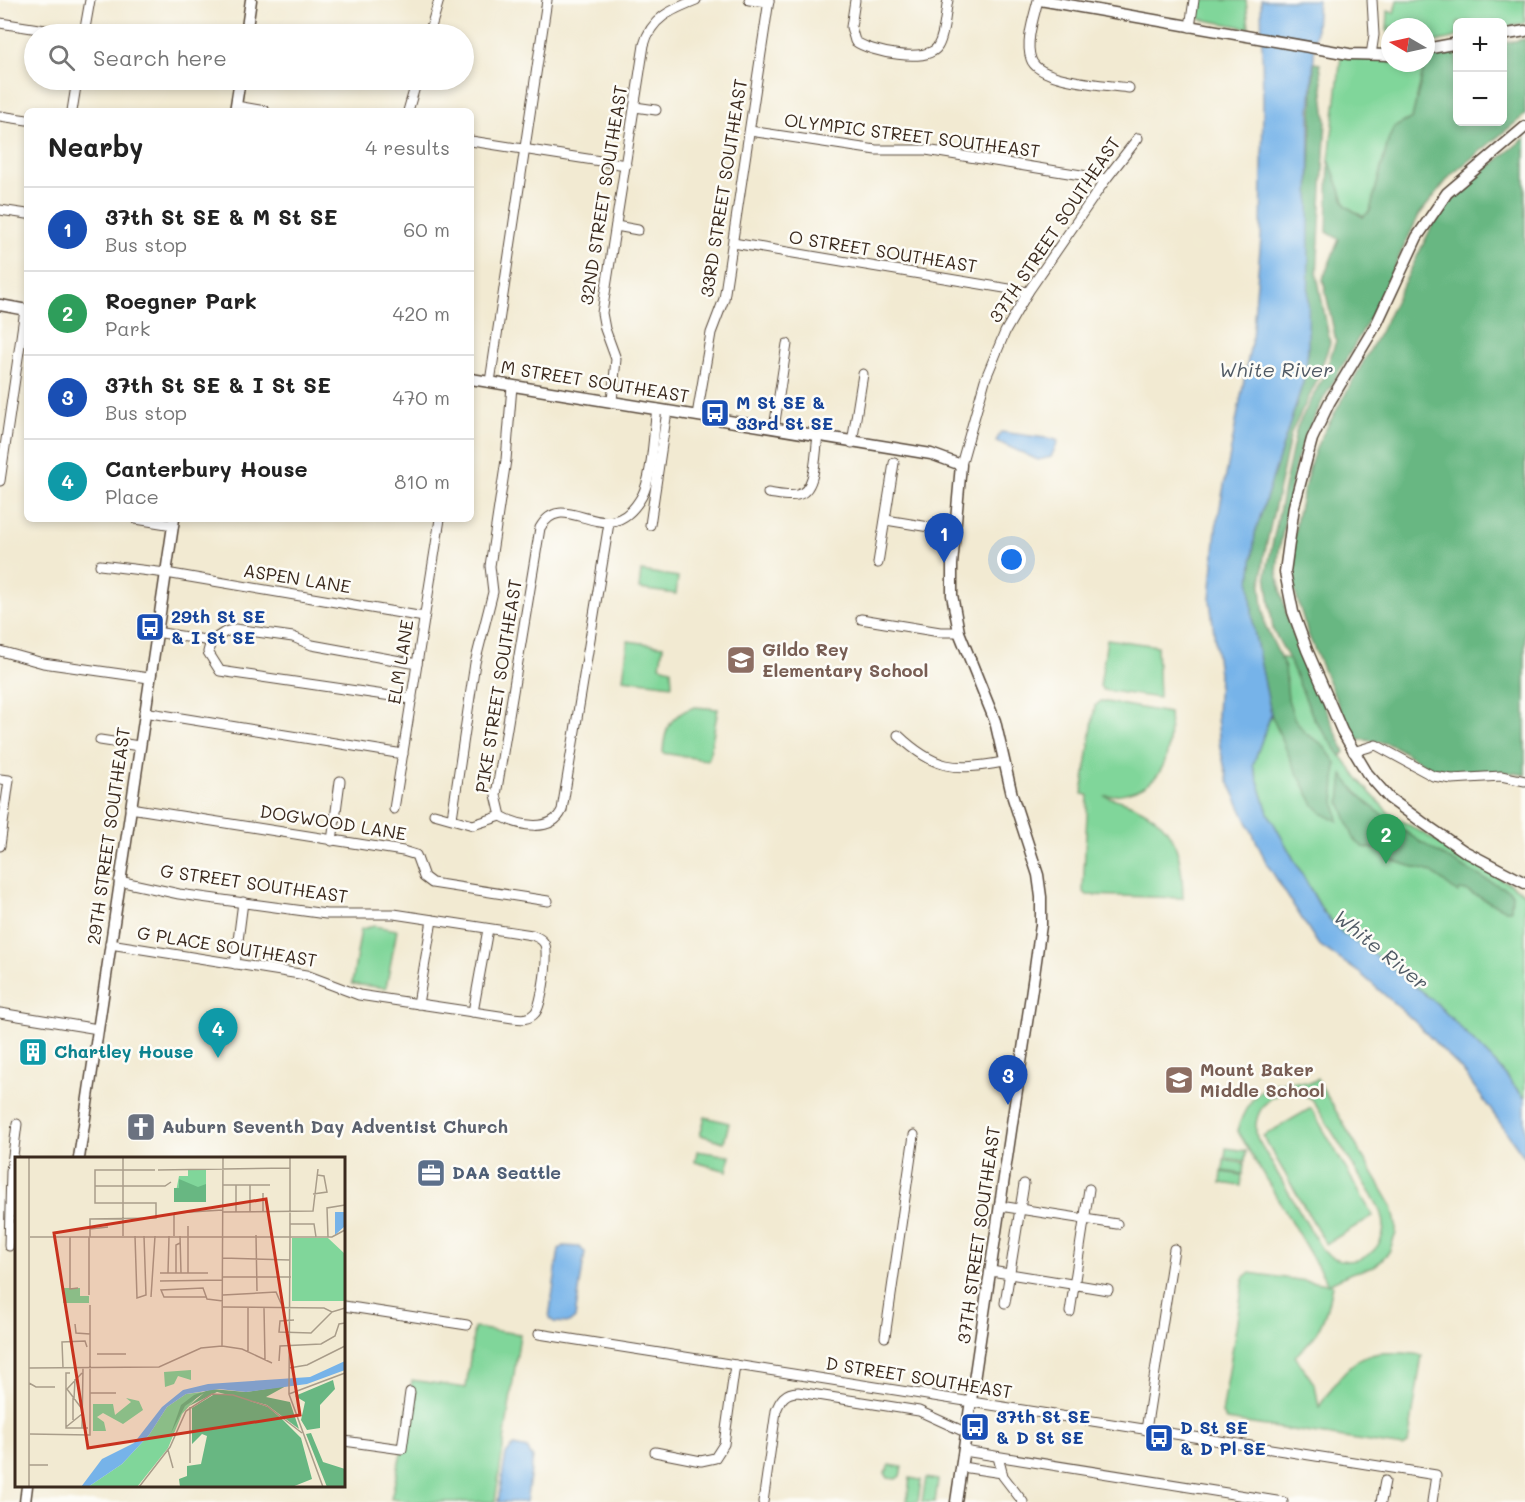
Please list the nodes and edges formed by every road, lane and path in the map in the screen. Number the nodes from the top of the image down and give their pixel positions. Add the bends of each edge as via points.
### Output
1 (90, 0) edge
2 (251, 0) edge
3 (439, 0) edge
4 (547, 0) edge
5 (696, 0) edge
6 (749, 0) edge
7 (855, 0) edge
8 (948, 0) edge
9 (1039, 0) edge
10 (1194, 0) edge
11 (1372, 0) edge
12 (769, 1) edge
13 (676, 4) edge
14 (0, 23) edge
15 (86, 24) edge
16 (247, 24) edge
17 (432, 24) edge
18 (24, 27) edge
19 (1190, 27) junction
20 (1525, 31) edge
21 (1507, 34) edge
22 (1453, 44) edge
23 (1435, 47) edge
24 (1371, 55) junction
25 (1381, 55) edge
26 (1129, 88) dead end
27 (75, 90) edge
28 (238, 90) edge
29 (414, 90) edge
30 (634, 107) junction
31 (72, 108) edge
32 (235, 108) edge
33 (409, 108) edge
34 (656, 110) dead end
35 (0, 116) edge
36 (24, 120) edge
37 (1525, 127) edge
38 (750, 131) junction
39 (1138, 138) dead end
40 (474, 141) edge
41 (524, 149) junction
42 (626, 165) junction
43 (1106, 179) junction
44 (0, 210) edge
45 (24, 214) edge
46 (616, 226) junction
47 (638, 230) dead end
48 (733, 243) junction
49 (1028, 292) junction
50 (0, 305) edge
51 (24, 310) edge
52 (24, 323) edge
53 (787, 344) dead end
54 (863, 374) dead end
55 (474, 379) edge
56 (490, 382) junction
57 (512, 386) junction
58 (612, 401) junction
59 (662, 410) junction
60 (698, 415) junction
61 (774, 428) junction
62 (818, 436) junction
63 (852, 442) junction
64 (894, 463) dead end
65 (961, 465) junction
66 (0, 481) edge
67 (768, 494) dead end
68 (886, 520) junction
69 (173, 522) edge
70 (440, 522) edge
71 (609, 523) junction
72 (650, 525) dead end
73 (954, 531) junction
74 (879, 563) dead end
75 (100, 565) dead end
76 (166, 573) junction
77 (424, 617) junction
78 (861, 619) dead end
79 (156, 632) junction
80 (958, 632) junction
81 (211, 641) junction
82 (0, 651) edge
83 (417, 664) junction
84 (149, 678) junction
85 (412, 699) junction
86 (144, 712) junction
87 (898, 735) dead end
88 (100, 741) dead end
89 (139, 746) junction
90 (1353, 752) junction
91 (403, 754) junction
92 (1003, 762) junction
93 (5, 780) edge
94 (1525, 781) edge
95 (340, 782) dead end
96 (130, 808) junction
97 (394, 810) dead end
98 (434, 814) dead end
99 (501, 816) junction
100 (452, 818) junction
101 (332, 841) junction
102 (0, 846) edge
103 (119, 881) junction
104 (1525, 883) edge
105 (548, 901) dead end
106 (243, 902) junction
107 (432, 920) junction
108 (488, 929) junction
109 (110, 944) junction
110 (235, 964) junction
111 (418, 1004) junction
112 (473, 1012) junction
113 (0, 1013) edge
114 (513, 1018) joint
115 (98, 1029) junction
116 (17, 1124) dead end
117 (914, 1135) dead end
118 (79, 1157) edge
119 (1024, 1184) dead end
120 (1089, 1189) dead end
121 (1000, 1206) junction
122 (1020, 1209) junction
123 (1084, 1219) junction
124 (1117, 1224) dead end
125 (8, 1246) edge
126 (1174, 1249) dead end
127 (991, 1271) junction
128 (1010, 1274) junction
129 (1074, 1284) junction
130 (1108, 1290) dead end
131 (1005, 1303) dead end
132 (345, 1306) edge
133 (1070, 1312) dead end
134 (467, 1325) dead end
135 (539, 1334) dead end
136 (885, 1337) dead end
137 (735, 1365) junction
138 (410, 1392) dead end
139 (972, 1404) junction
140 (1146, 1430) junction
141 (967, 1433) junction
142 (345, 1441) edge
143 (964, 1451) junction
144 (655, 1452) dead end
145 (998, 1457) junction
146 (962, 1467) junction
147 (1002, 1473) junction
148 (1385, 1481) dead end
149 (27, 1487) edge
150 (1248, 1496) junction
151 (25, 1502) edge
152 (763, 1502) edge
153 (956, 1502) edge
154 (1023, 1502) edge
155 (1238, 1502) edge
156 (1281, 1502) edge
157 (1381, 1502) edge
158 (1432, 1502) edge

1 - 15 street
2 - 16 street
3 - 17 street
4 - 41 street
5 - 13 street
6 - 12 street
7 - 8 street via 851,30 859,44 908,55 927,55 940,42
9 - 19 street
9 - 26 street via 1029,47 1034,66 1052,76
10 - 19 street
11 - 24 street
12 - 38 street, 33RD STREET SOUTHEAST
13 - 30 street, 32ND STREET SOUTHEAST via 650,29
14 - 18 street
19 - 24 street
20 - 21 street
22 - 23 street
24 - 25 street
27 - 31 street
28 - 32 street
29 - 33 street
30 - 34 street
30 - 42 street, 32ND STREET SOUTHEAST
35 - 36 street
37 - 90 street via 1456,184 1425,222 1377,323 1321,418 1304,464 1288,540 1286,584 1298,628
38 - 43 street, OLYMPIC STREET SOUTHEAST via 876,150 934,151
38 - 48 street, 33RD STREET SOUTHEAST
39 - 43 street, 37TH STREET SOUTHEAST
40 - 41 street
41 - 42 street
41 - 56 street
42 - 46 street, 32ND STREET SOUTHEAST
43 - 49 street, 37TH STREET SOUTHEAST
44 - 45 street
46 - 47 street
46 - 58 street, 32ND STREET SOUTHEAST via 602,313 616,359
48 - 49 street, O STREET SOUTHEAST
48 - 60 street, 33RD STREET SOUTHEAST via 722,309 711,333
49 - 65 street, 37TH STREET SOUTHEAST via 993,357
50 - 51 street
52 - 66 street
53 - 61 street
54 - 63 street
55 - 56 street, M STREET SOUTHEAST
56 - 57 street, M STREET SOUTHEAST
57 - 58 street, M STREET SOUTHEAST
57 - 100 street via 506,460 490,566 493,592 475,663
58 - 59 street, M STREET SOUTHEAST
59 - 60 street, M STREET SOUTHEAST
59 - 71 street via 642,495 620,520
59 - 72 street
60 - 61 street, M STREET SOUTHEAST
61 - 62 street, M STREET SOUTHEAST
62 - 63 street, M STREET SOUTHEAST
62 - 67 street via 810,483 804,492 794,496
63 - 65 street, M STREET SOUTHEAST via 931,454
64 - 68 street
65 - 73 street, 37TH STREET SOUTHEAST
68 - 73 street
68 - 74 street
69 - 76 street, 29TH STREET SOUTHEAST
70 - 77 street, ELM LANE
71 - 99 street, PIKE STREET SOUTHEAST via 562,810 556,821 546,825 516,823
71 - 99 street, PIKE STREET SOUTHEAST via 563,513 548,518 540,528 496,795
73 - 80 street, 37TH STREET SOUTHEAST via 951,580
75 - 76 street, ASPEN LANE
76 - 77 street, ASPEN LANE
76 - 79 street, 29TH STREET SOUTHEAST
77 - 83 street, ELM LANE
78 - 80 street
79 - 81 street
79 - 84 street, 29TH STREET SOUTHEAST
80 - 92 street, 37TH STREET SOUTHEAST via 994,721
81 - 83 street via 235,629
81 - 85 street via 208,652 220,671
82 - 84 street via 43,663
83 - 85 street, ELM LANE
84 - 86 street, 29TH STREET SOUTHEAST
85 - 91 street, ELM LANE
86 - 89 street, 29TH STREET SOUTHEAST
86 - 91 street
87 - 92 street via 917,753 936,763 962,767
88 - 89 street
89 - 96 street, 29TH STREET SOUTHEAST
90 - 94 street via 1376,745 1440,778 1501,776
90 - 104 street via 1377,785 1401,808 1464,850
91 - 97 street, ELM LANE
92 - 121 street, 37TH STREET SOUTHEAST via 1038,875 1041,925
93 - 102 street
95 - 101 street
96 - 101 street, DOGWOOD LANE
96 - 103 street, 29TH STREET SOUTHEAST
98 - 100 street
99 - 100 street via 473,825
101 - 105 street, DOGWOOD LANE via 413,853 424,877 432,883
103 - 106 street, G STREET SOUTHEAST
103 - 109 street, 29TH STREET SOUTHEAST
106 - 107 street, G STREET SOUTHEAST via 326,914 388,913
106 - 110 street
107 - 108 street, G STREET SOUTHEAST
107 - 111 street
108 - 112 street
108 - 114 street, G STREET SOUTHEAST via 527,934 542,940 546,949 538,1010 529,1018
109 - 110 street, G PLACE SOUTHEAST
109 - 115 street, 29TH STREET SOUTHEAST
110 - 111 street, G PLACE SOUTHEAST via 314,976 353,994
111 - 112 street, G PLACE SOUTHEAST
112 - 114 street, G PLACE SOUTHEAST
113 - 115 street
115 - 118 street, 29TH STREET SOUTHEAST
116 - 125 street
117 - 136 street
119 - 122 street
120 - 123 street
121 - 122 street
121 - 127 street, 37TH STREET SOUTHEAST
122 - 123 street
122 - 128 street
123 - 124 street
123 - 129 street
126 - 140 street
127 - 128 street
127 - 139 street, 37TH STREET SOUTHEAST
128 - 129 street
128 - 131 street
129 - 130 street
129 - 133 street
132 - 134 street
135 - 137 street, D STREET SOUTHEAST
137 - 139 street, D STREET SOUTHEAST
137 - 144 street via 724,1444 715,1458 701,1461
138 - 142 street via 402,1449
139 - 140 street, D STREET SOUTHEAST
139 - 141 street, 37TH STREET SOUTHEAST
140 - 158 street, D STREET SOUTHEAST via 1436,1475
141 - 143 street, 37TH STREET SOUTHEAST
141 - 152 street via 919,1412 789,1393 777,1411
143 - 145 street
143 - 146 street, 37TH STREET SOUTHEAST
145 - 147 street
145 - 150 street
146 - 147 street
146 - 153 street, 37TH STREET SOUTHEAST
147 - 154 street
148 - 157 street
149 - 151 street
150 - 155 street
150 - 156 street

